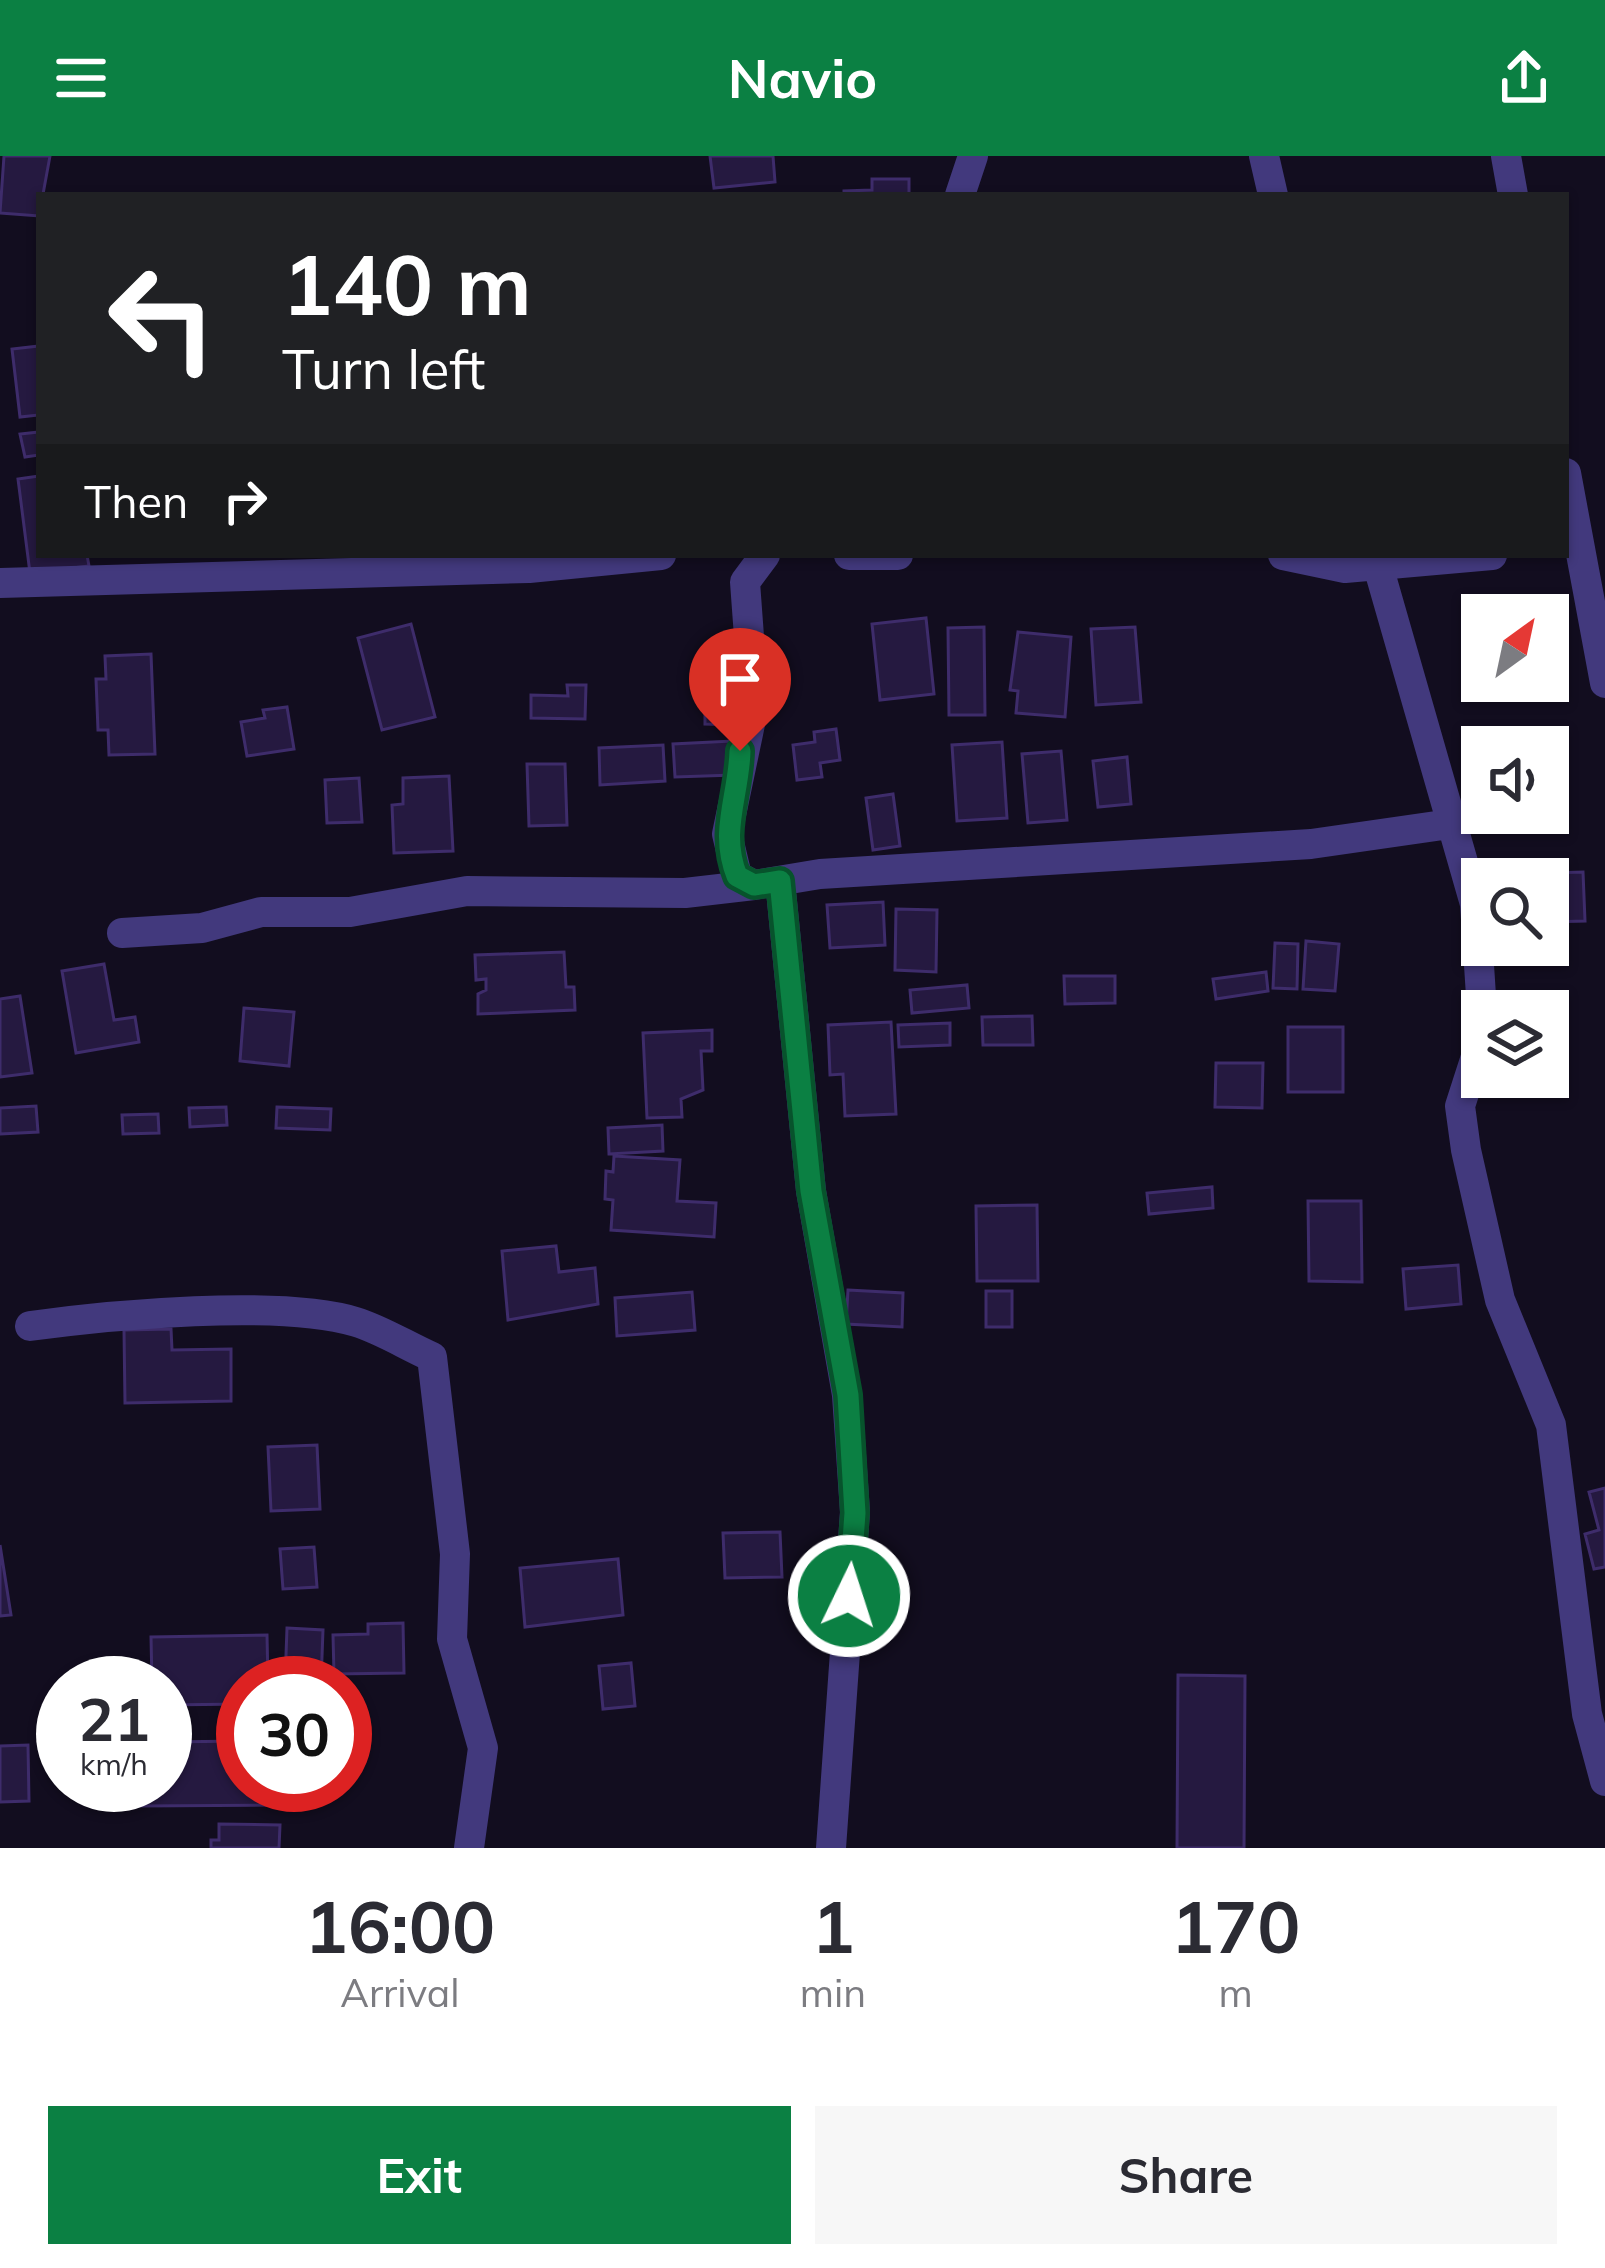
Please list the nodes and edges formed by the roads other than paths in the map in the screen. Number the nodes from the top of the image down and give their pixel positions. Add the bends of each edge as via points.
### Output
1 (974, 156) edge
2 (1264, 156) edge
3 (1505, 156) edge
4 (962, 192) edge
5 (1273, 192) edge
6 (1512, 192) edge
7 (1569, 505) edge
8 (1573, 547) edge
9 (631, 558) edge
10 (763, 558) edge
11 (1313, 558) edge
12 (1461, 558) edge
13 (1343, 561) edge
14 (1378, 566) junction
15 (0, 583) edge
16 (1605, 683) edge
17 (1450, 824) junction
18 (767, 883) junction
19 (122, 933) dead end
20 (1480, 990) edge
21 (1463, 1098) edge
22 (30, 1326) dead end
23 (1605, 1781) edge
24 (469, 1848) edge
25 (831, 1848) edge

1 - 4 street
2 - 5 street
3 - 6 street
7 - 8 street
8 - 16 street
9 - 15 street
10 - 18 street via 745,582 754,705 727,834 737,876
11 - 13 street
12 - 14 street
13 - 14 street
14 - 17 street
17 - 18 street via 1311,844
17 - 20 street via 1474,904
18 - 19 street via 685,893 467,891 350,912 261,912 202,928
18 - 25 street via 848,1395 855,1513
21 - 23 street via 1499,1300 1551,1425 1587,1714
22 - 24 street via 116,1314 287,1314 353,1321 432,1357 455,1554 452,1639 483,1748

